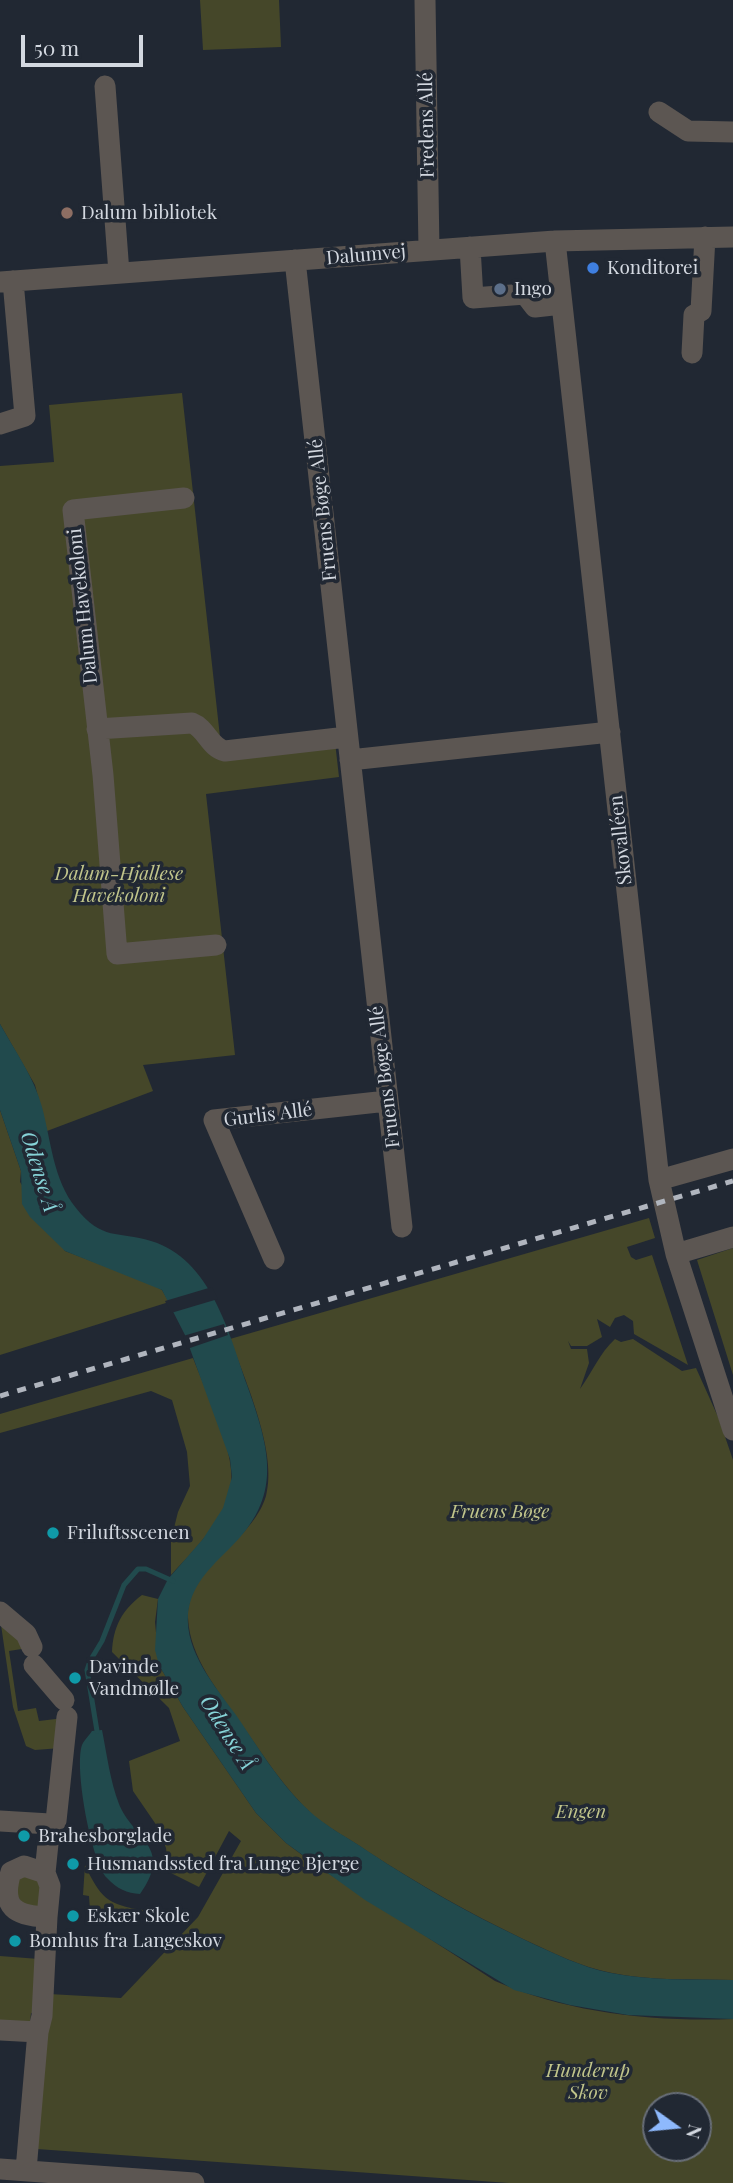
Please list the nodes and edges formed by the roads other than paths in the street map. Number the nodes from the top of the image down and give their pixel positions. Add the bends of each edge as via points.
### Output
1 (425, 0) edge
2 (104, 86) dead end
3 (659, 112) dead end
4 (733, 132) edge
5 (705, 237) junction
6 (733, 237) edge
7 (555, 241) junction
8 (470, 247) junction
9 (429, 250) junction
10 (295, 260) junction
11 (119, 274) junction
12 (7, 282) edge
13 (562, 304) junction
14 (692, 353) dead end
15 (0, 424) edge
16 (184, 498) dead end
17 (97, 729) junction
18 (610, 732) junction
19 (347, 737) junction
20 (350, 760) junction
21 (216, 946) dead end
22 (387, 1101) junction
23 (733, 1159) edge
24 (659, 1180) junction
25 (402, 1227) dead end
26 (733, 1237) edge
27 (676, 1254) junction
28 (274, 1259) dead end
29 (733, 1430) edge
30 (0, 1612) edge
31 (0, 1821) edge
32 (49, 1835) junction
33 (45, 1873) junction
34 (47, 1917) junction
35 (0, 2030) edge
36 (38, 2032) junction
37 (0, 2169) edge
38 (26, 2171) junction
39 (194, 2183) edge

1 - 9 street, Fredens Allé
2 - 11 street
3 - 4 street via 688,131
5 - 6 street, Dalumvej
5 - 7 street, Dalumvej
5 - 14 street via 701,311 694,315
7 - 8 street, Dalumvej
7 - 13 street, Skovalléen
8 - 9 street, Dalumvej
8 - 13 street via 473,298 525,294 536,307
9 - 10 street, Dalumvej
10 - 11 street, Dalumvej
10 - 19 street, Fruens Bøge Allé
11 - 12 street, Dalumvej
12 - 15 street via 25,416
13 - 18 street, Skovalléen
16 - 17 street, Dalum Havekoloni via 73,510
17 - 19 street via 191,723 225,751
17 - 21 street, Dalum Havekoloni via 117,954
18 - 20 street
18 - 24 street, Skovalléen
19 - 20 street, Fruens Bøge Allé
20 - 22 street, Fruens Bøge Allé
22 - 25 street, Fruens Bøge Allé
22 - 28 street, Gurlis Allé via 214,1120
23 - 24 street
24 - 27 street, Skovalléen
26 - 27 street
27 - 29 street, Skovalléen
30 - 32 street via 26,1634 33,1656 66,1708 59,1808
31 - 32 street
32 - 33 street
33 - 34 street via 50,1886
33 - 34 street via 17,1867 4,1890 11,1910
34 - 36 street
35 - 36 street
36 - 38 street
37 - 38 street
38 - 39 street

